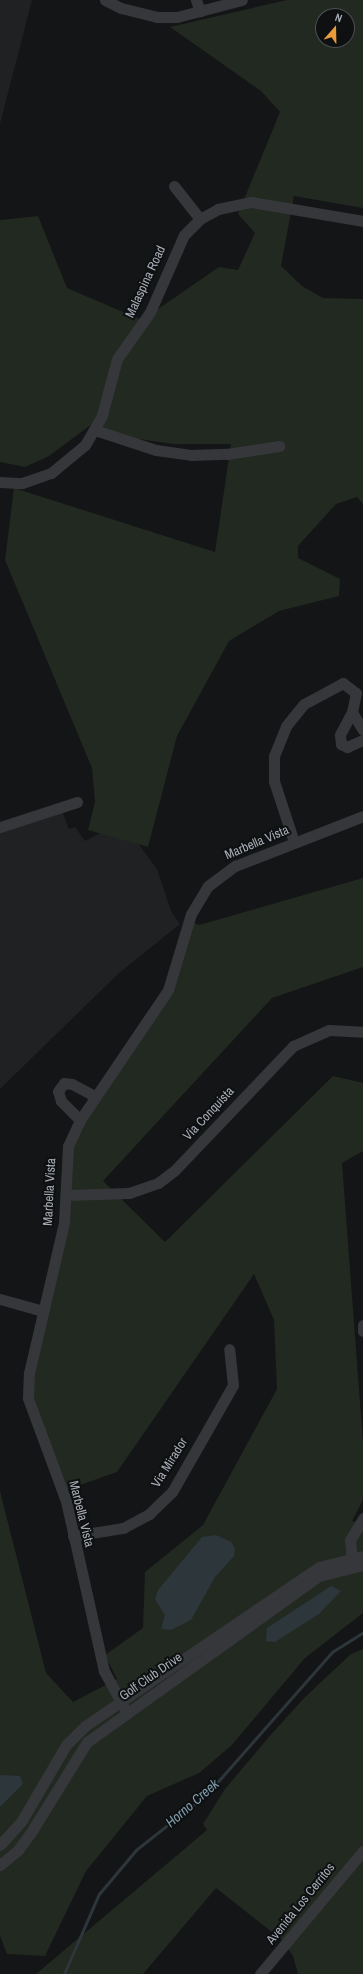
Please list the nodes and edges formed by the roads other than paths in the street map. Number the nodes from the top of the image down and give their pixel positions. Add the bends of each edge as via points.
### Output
1 (105, 0) edge
2 (196, 0) edge
3 (242, 0) edge
4 (200, 11) junction
5 (174, 186) dead end
6 (200, 219) junction
7 (363, 221) edge
8 (95, 430) junction
9 (279, 446) dead end
10 (2, 482) edge
11 (352, 712) junction
12 (363, 730) edge
13 (363, 740) edge
14 (77, 802) dead end
15 (363, 816) edge
16 (0, 827) edge
17 (294, 842) junction
18 (363, 1032) edge
19 (96, 1097) junction
20 (80, 1120) junction
21 (66, 1195) junction
22 (0, 1299) edge
23 (43, 1311) junction
24 (363, 1325) edge
25 (363, 1331) edge
26 (229, 1349) dead end
27 (363, 1518) edge
28 (73, 1536) junction
29 (363, 1556) edge
30 (355, 1562) edge
31 (119, 1702) junction
32 (126, 1711) junction
33 (0, 1846) edge
34 (363, 1851) edge
35 (0, 1865) edge
36 (260, 1974) edge

1 - 4 street via 157,17
2 - 4 street
3 - 4 street
5 - 6 street
6 - 7 street, Malaspina Road via 218,209 251,202
6 - 8 street, Malaspina Road via 184,235 150,312 117,359
8 - 9 street via 156,450 191,455 227,454
8 - 10 street, Malaspina Road via 76,454 51,473 22,483
11 - 12 street
11 - 13 street via 340,735 341,744 347,747
11 - 17 street via 356,693 343,683 335,685 304,704 280,738 274,756 274,781
14 - 16 street
15 - 17 street, Marbella Vista
17 - 19 street, Marbella Vista via 228,869 204,891 191,914 168,990
18 - 21 street, Via Conquista via 329,1030 293,1046 174,1172 158,1183 129,1193
19 - 20 street, Marbella Vista
19 - 20 street via 72,1084 64,1084 58,1092 60,1101
20 - 21 street, Marbella Vista via 66,1155
21 - 23 street, Marbella Vista via 64,1222
22 - 23 street
23 - 28 street, Marbella Vista via 29,1373 28,1398 63,1491
24 - 25 street
26 - 28 street, Via Mirador via 233,1385 172,1492 149,1514 123,1528
27 - 30 street via 350,1540
28 - 31 street, Marbella Vista via 100,1657
29 - 30 street, Golf Club Drive
30 - 31 street, Golf Club Drive via 318,1567
30 - 32 street, Golf Club Drive via 319,1576
31 - 32 street, Marbella Vista
31 - 33 street, Golf Club Drive via 85,1726 66,1745 21,1822
32 - 35 street, Golf Club Drive via 86,1742 33,1829 18,1850
34 - 36 street, Avenida Los Cerritos

